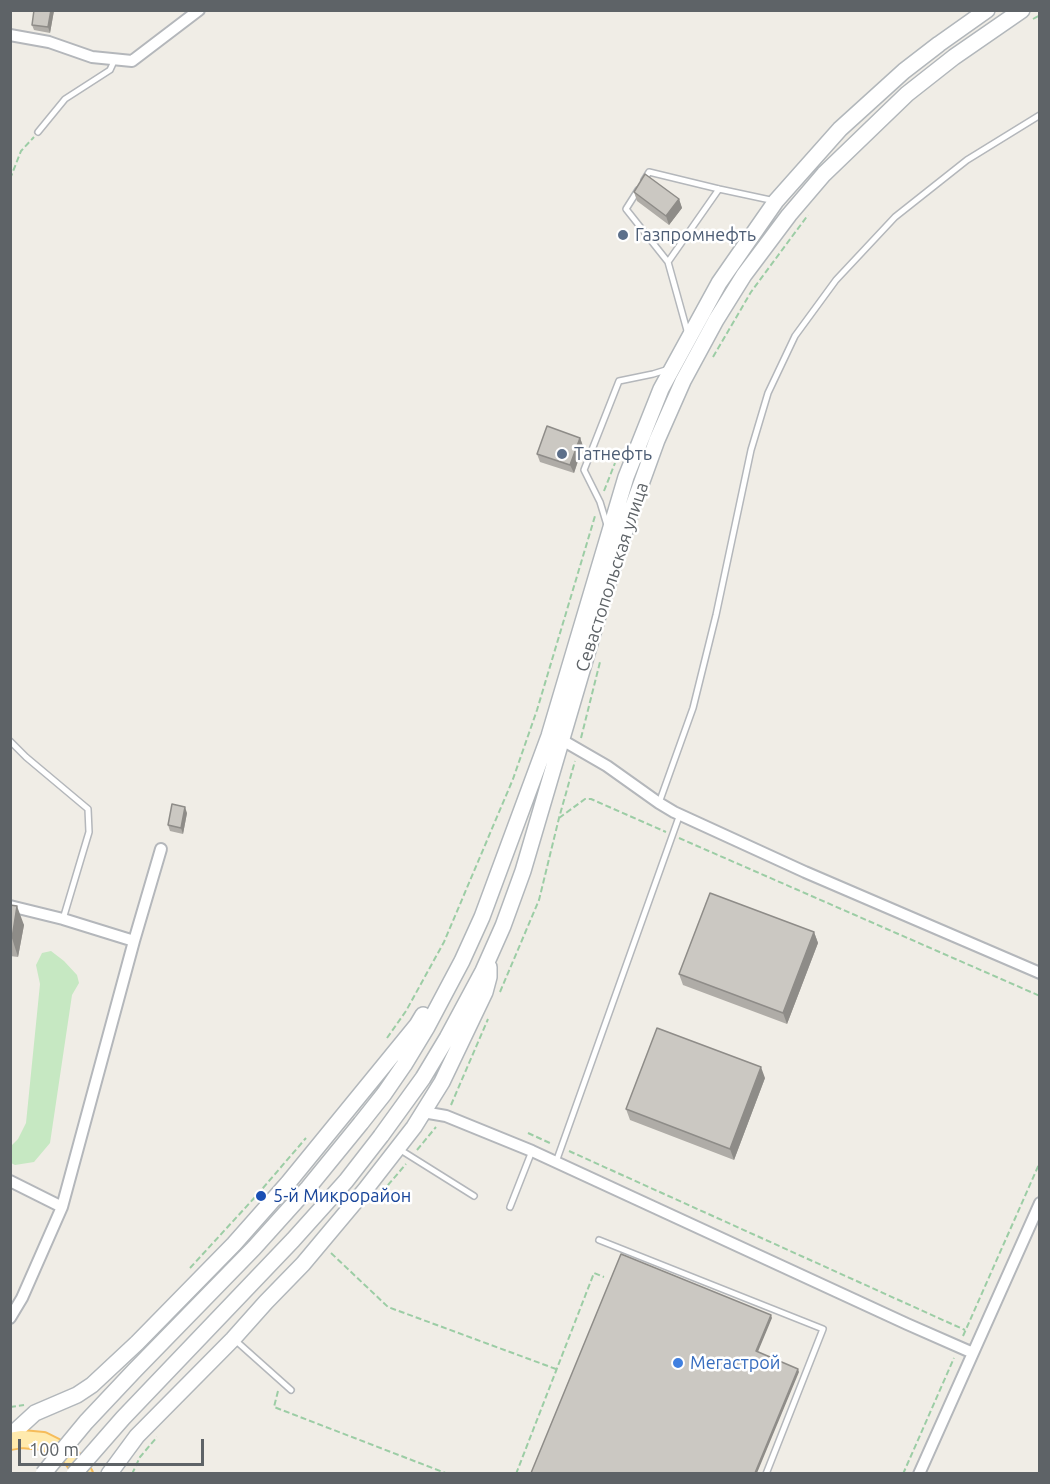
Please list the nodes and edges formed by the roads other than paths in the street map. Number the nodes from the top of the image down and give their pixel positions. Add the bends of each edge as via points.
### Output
1 (199, 10) edge
2 (987, 10) edge
3 (1022, 10) edge
4 (10, 36) edge
5 (115, 59) junction
6 (1040, 115) edge
7 (38, 132) road end
8 (719, 189) junction
9 (776, 201) junction
10 (668, 262) junction
11 (689, 338) junction
12 (673, 368) junction
13 (610, 531) junction
14 (562, 740) junction
15 (10, 741) edge
16 (659, 803) junction
17 (680, 814) junction
18 (161, 849) dead end
19 (10, 906) edge
20 (63, 919) junction
21 (134, 941) junction
22 (466, 951) junction
23 (489, 958) junction
24 (1040, 973) edge
25 (423, 1112) junction
26 (397, 1148) junction
27 (532, 1151) junction
28 (556, 1162) junction
29 (10, 1181) edge
30 (474, 1196) dead end
31 (1040, 1203) edge
32 (62, 1207) junction
33 (510, 1207) dead end
34 (599, 1240) dead end
35 (10, 1318) edge
36 (233, 1339) junction
37 (973, 1353) junction
38 (291, 1390) dead end
39 (31, 1409) junction
40 (10, 1420) edge
41 (10, 1436) edge
42 (10, 1441) edge
43 (124, 1453) junction
44 (43, 1473) edge
45 (74, 1473) edge
46 (84, 1473) edge
47 (109, 1473) edge
48 (117, 1473) edge
49 (766, 1473) edge
50 (919, 1473) edge

1 - 5 street via 132,61
2 - 9 main road, Севастопольская улица via 913,64 863,107
3 - 14 main road, Севастопольская улица via 907,94 824,174 744,275 683,381 657,440 632,509
4 - 5 street
5 - 7 lane via 110,70 65,99
6 - 16 lane via 967,160 895,217 836,280 795,336 768,393 693,708
8 - 9 lane
8 - 10 lane
8 - 10 lane via 650,172 626,209
9 - 11 main road, Севастопольская улица via 719,283
10 - 11 lane
11 - 12 main road, Севастопольская улица
12 - 13 main road, Севастопольская улица via 626,477
12 - 13 lane via 619,381 584,470
13 - 22 main road, Севастопольская улица via 549,736
14 - 16 street
14 - 23 main road, Севастопольская улица via 523,872
15 - 20 lane via 88,809 89,831
16 - 17 street
17 - 24 street
17 - 28 lane
18 - 21 street
19 - 20 street
20 - 21 street
21 - 32 street
22 - 39 main road via 447,970 410,1033 234,1244 92,1385 77,1395
22 - 44 main road, Севастопольская улица, bridge via 404,1065 361,1123 254,1248
23 - 25 main road via 485,992 442,1082
23 - 45 main road, Севастопольская улица, bridge via 429,1068 346,1181
25 - 26 main road
25 - 27 street via 446,1116
26 - 30 lane
26 - 36 main road via 303,1264
27 - 28 street
27 - 33 lane
28 - 37 street
29 - 32 street
31 - 37 street
32 - 35 street
34 - 49 lane via 823,1329
36 - 38 lane
36 - 43 main road
37 - 50 street
39 - 40 main road
39 - 41 main road
42 - 46 main road via 43,1441 63,1450
43 - 47 main road
43 - 48 street

